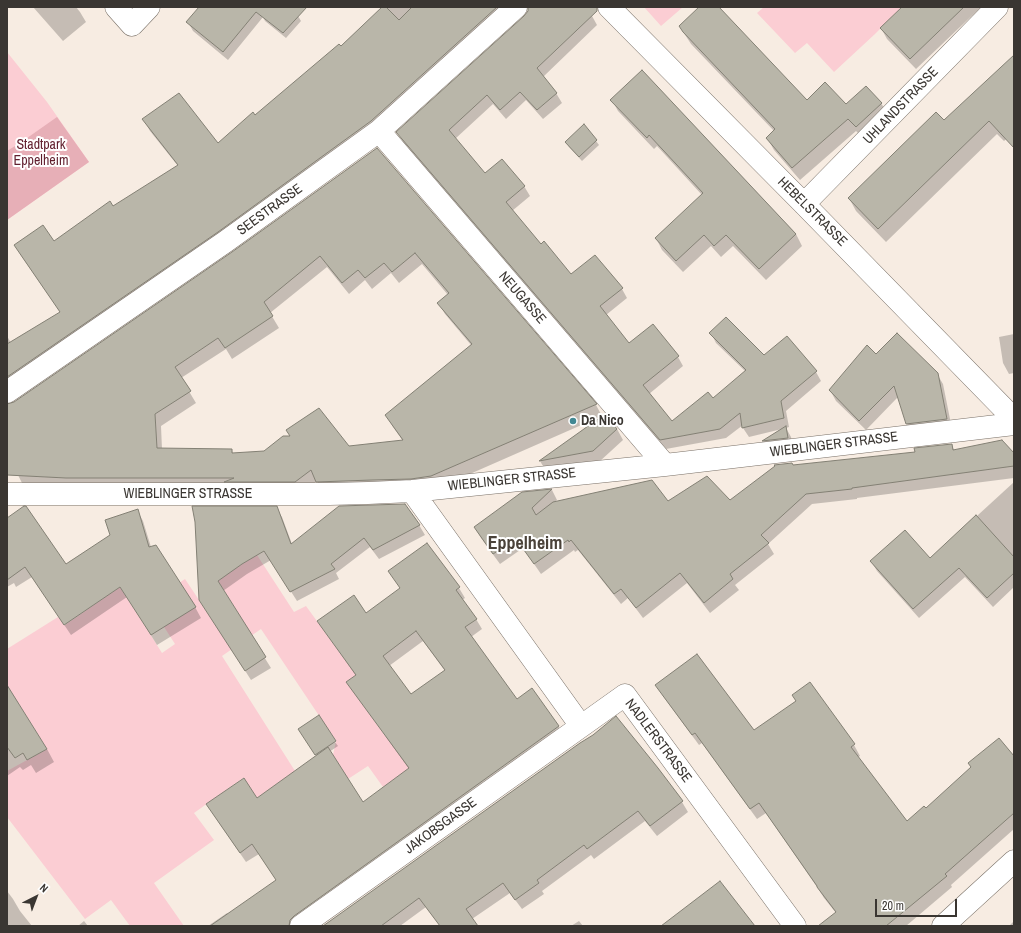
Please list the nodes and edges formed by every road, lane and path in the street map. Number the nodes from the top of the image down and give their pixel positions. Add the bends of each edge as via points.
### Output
1 (116, 7) edge
2 (149, 7) edge
3 (516, 7) edge
4 (609, 7) edge
5 (997, 7) edge
6 (379, 131) junction
7 (804, 204) junction
8 (7, 392) edge
9 (1014, 419) edge
10 (1014, 424) edge
11 (665, 465) junction
12 (412, 490) junction
13 (7, 494) edge
14 (582, 726) junction
15 (1014, 861) edge
16 (301, 926) edge
17 (795, 926) edge
18 (943, 926) edge

1 - 2 street via 132,25
3 - 6 street, SEESTRASSE
4 - 7 street, HEBELSTRASSE
5 - 7 street, UHLANDSTRASSE
6 - 8 street, SEESTRASSE via 225,242
6 - 11 street, NEUGASSE
7 - 9 street, HEBELSTRASSE
10 - 11 street, WIEBLINGER STRASSE
11 - 12 street, WIEBLINGER STRASSE
12 - 13 street, WIEBLINGER STRASSE via 329,494
12 - 14 street
14 - 16 street, JAKOBSGASSE
14 - 17 street, NADLERSTRASSE via 625,695
15 - 18 street

